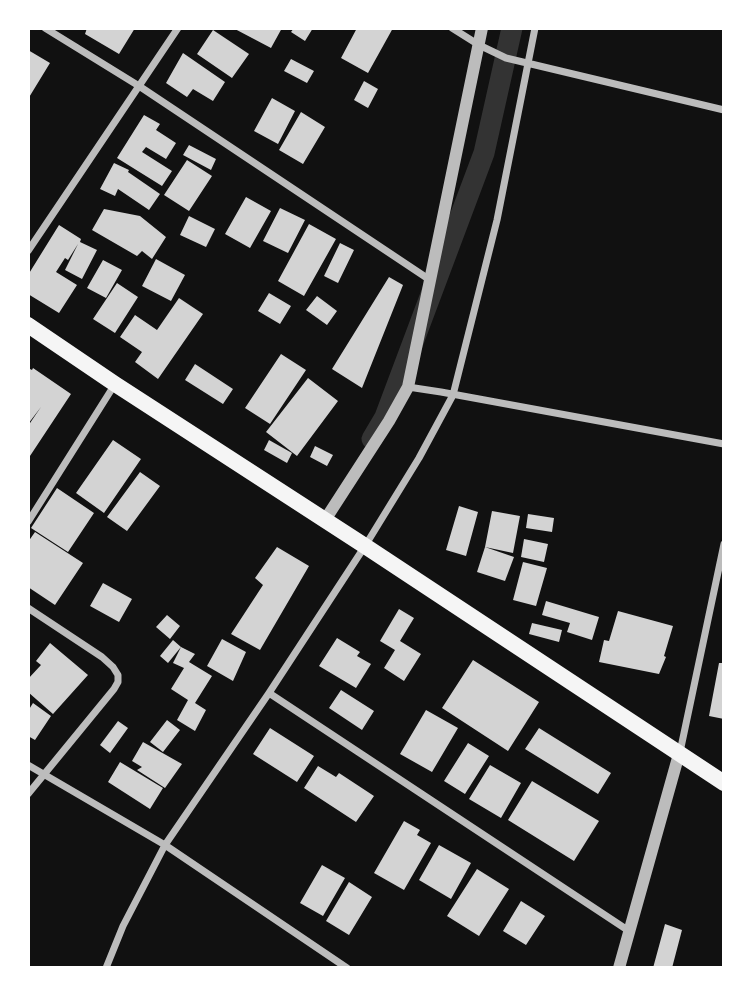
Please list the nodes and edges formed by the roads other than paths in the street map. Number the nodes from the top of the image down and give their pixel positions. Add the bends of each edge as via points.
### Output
1 (45, 28) edge
2 (178, 28) edge
3 (452, 28) edge
4 (482, 28) edge
5 (535, 28) edge
6 (478, 45) junction
7 (528, 64) junction
8 (139, 86) junction
9 (724, 110) edge
10 (28, 250) edge
11 (430, 280) junction
12 (28, 325) edge
13 (115, 384) junction
14 (412, 388) junction
15 (453, 395) junction
16 (724, 444) edge
17 (325, 520) junction
18 (28, 522) edge
19 (724, 544) edge
20 (365, 546) junction
21 (28, 608) edge
22 (269, 693) junction
23 (679, 754) junction
24 (28, 765) edge
25 (44, 775) junction
26 (724, 783) edge
27 (28, 794) edge
28 (165, 845) junction
29 (629, 931) junction
30 (107, 968) edge
31 (347, 968) edge
32 (620, 968) edge

1 - 8 street
2 - 8 street
3 - 6 street
4 - 6 street
5 - 7 street
6 - 7 street
6 - 11 street
7 - 9 street
7 - 15 street via 497,220
8 - 10 street
8 - 11 street
11 - 14 street
12 - 13 main road
13 - 17 main road
13 - 18 street
14 - 15 street
14 - 17 street
15 - 16 street
15 - 20 street
17 - 20 main road
19 - 23 street
20 - 22 street
20 - 23 main road
21 - 25 street via 102,657 118,676 114,689
22 - 28 street
22 - 29 street
23 - 26 main road
23 - 29 street
24 - 25 street
25 - 27 street
25 - 28 street
28 - 30 street
28 - 31 street
29 - 32 street

